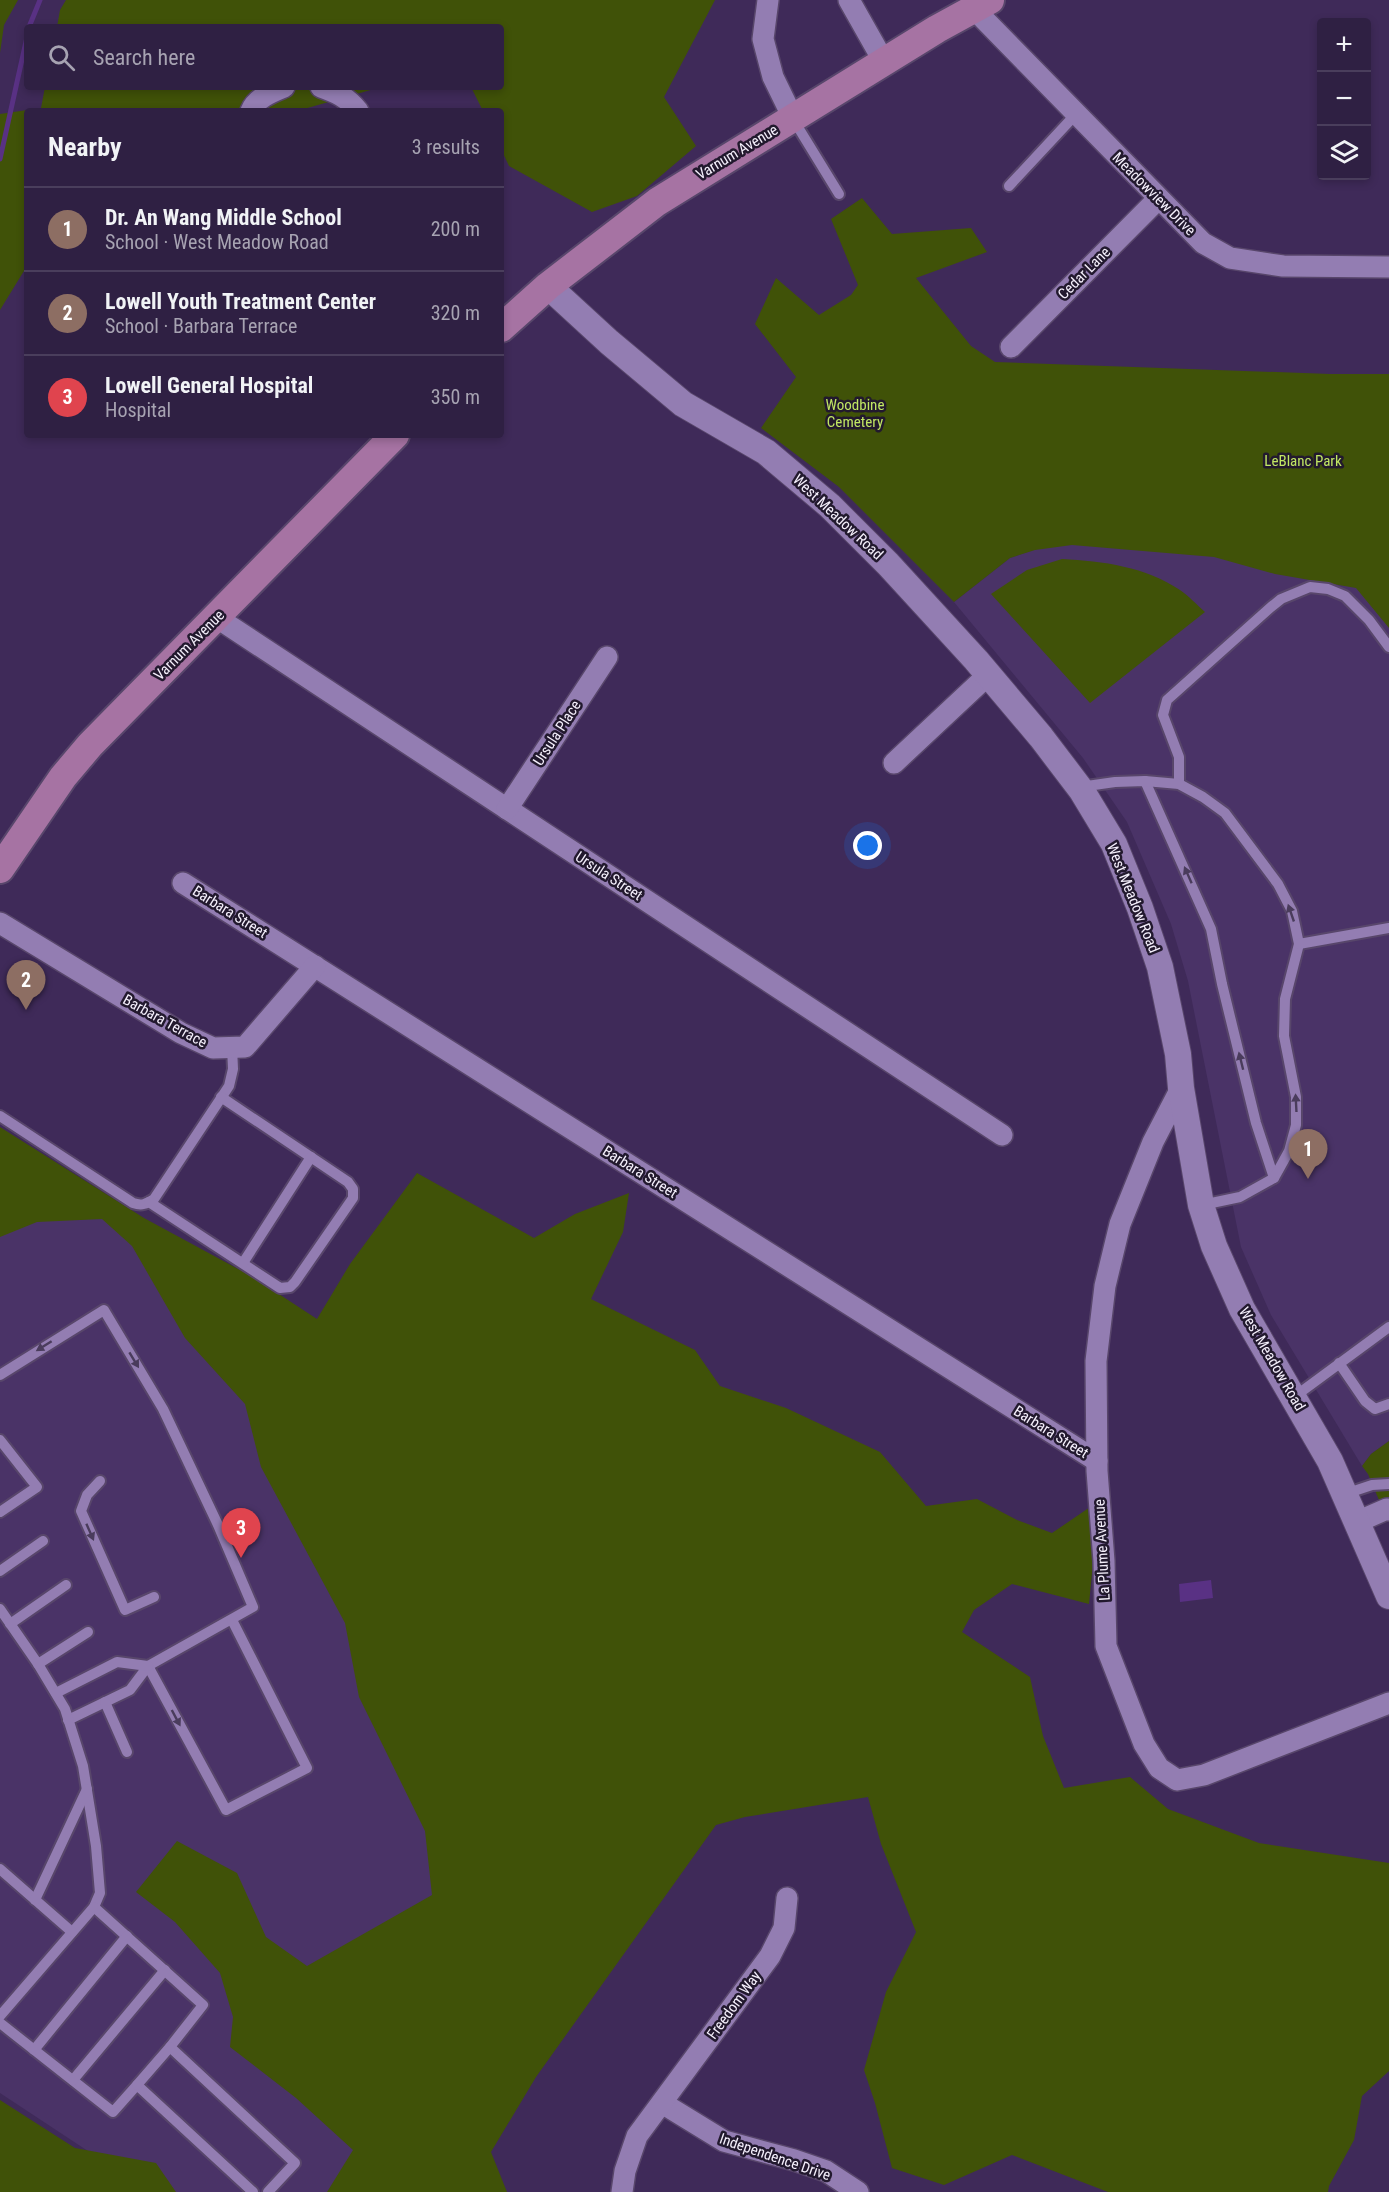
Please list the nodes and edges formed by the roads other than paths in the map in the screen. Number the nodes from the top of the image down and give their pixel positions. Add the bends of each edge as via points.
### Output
1 (768, 0) edge
2 (849, 0) edge
3 (982, 4) edge
4 (884, 62) junction
5 (276, 90) edge
6 (330, 90) edge
7 (252, 108) edge
8 (356, 108) edge
9 (1076, 114) junction
10 (793, 118) junction
11 (1009, 186) dead end
12 (839, 194) dead end
13 (1158, 199) junction
14 (1389, 267) edge
15 (548, 286) junction
16 (504, 325) edge
17 (1011, 346) dead end
18 (392, 438) edge
19 (216, 617) junction
20 (1389, 647) edge
21 (607, 657) dead end
22 (988, 675) junction
23 (894, 763) dead end
24 (1145, 781) junction
25 (1179, 784) junction
26 (1080, 787) junction
27 (507, 809) junction
28 (0, 869) edge
29 (183, 883) dead end
30 (0, 922) edge
31 (1389, 928) edge
32 (1299, 944) junction
33 (315, 966) junction
34 (232, 1047) junction
35 (1182, 1088) junction
36 (221, 1097) junction
37 (0, 1116) edge
38 (1002, 1135) dead end
39 (311, 1157) junction
40 (1274, 1178) junction
41 (149, 1202) junction
42 (1201, 1205) junction
43 (243, 1263) junction
44 (1389, 1327) edge
45 (1339, 1364) junction
46 (0, 1375) edge
47 (1294, 1397) junction
48 (1389, 1404) edge
49 (0, 1442) edge
50 (1097, 1461) junction
51 (100, 1481) dead end
52 (1389, 1484) edge
53 (1345, 1494) junction
54 (1389, 1510) edge
55 (0, 1512) edge
56 (1357, 1522) junction
57 (43, 1541) dead end
58 (0, 1571) edge
59 (66, 1585) dead end
60 (1389, 1596) edge
61 (154, 1597) dead end
62 (0, 1609) edge
63 (232, 1620) junction
64 (10, 1624) junction
65 (88, 1632) dead end
66 (38, 1664) junction
67 (148, 1666) junction
68 (56, 1693) junction
69 (105, 1702) junction
70 (1389, 1703) edge
71 (68, 1720) junction
72 (127, 1752) dead end
73 (87, 1789) junction
74 (0, 1869) edge
75 (786, 1898) dead end
76 (35, 1900) junction
77 (94, 1907) junction
78 (72, 1932) junction
79 (127, 1936) junction
80 (165, 1970) junction
81 (0, 2016) edge
82 (0, 2023) edge
83 (170, 2047) junction
84 (34, 2050) junction
85 (73, 2080) junction
86 (137, 2085) junction
87 (662, 2103) junction
88 (253, 2192) edge
89 (268, 2192) edge
90 (622, 2192) edge
91 (858, 2192) edge

1 - 10 street via 763,39 773,77
2 - 4 street
3 - 4 main road, Varnum Avenue
3 - 9 street, Meadowview Drive
4 - 10 main road, Varnum Avenue
5 - 7 street
6 - 8 street
9 - 11 lane
9 - 13 street, Meadowview Drive
10 - 12 lane
10 - 15 main road, Varnum Avenue via 657,202
13 - 14 street, Meadowview Drive via 1203,243 1230,258 1283,266
13 - 17 street, Cedar Lane
15 - 16 main road, Varnum Avenue
15 - 22 street, West Meadow Road via 683,404 765,452 830,506
18 - 19 main road, Varnum Avenue
19 - 27 street, Ursula Street
19 - 28 main road, Varnum Avenue via 70,769
20 - 25 lane via 1345,596 1310,587 1281,599 1167,700 1163,715 1179,758
21 - 27 street, Ursula Place
22 - 23 street
22 - 26 street, West Meadow Road
24 - 25 lane
24 - 26 lane
40 -> 24 lane via 1256,1123 1211,929
32 -> 25 lane via 1292,911 1278,884 1225,813
26 - 35 street, West Meadow Road via 1114,844 1160,967
27 - 38 street, Ursula Street
29 - 33 street, Barbara Street
30 - 34 street, Barbara Terrace via 181,1033 213,1048
31 - 32 lane
40 -> 32 lane via 1289,1151 1296,1125 1296,1097 1284,1036 1285,999
33 - 34 street via 245,1047
33 - 50 street, Barbara Street
34 - 36 lane via 232,1078
35 - 42 street, West Meadow Road
35 - 50 street, La Plume Avenue via 1153,1142 1120,1224 1105,1286 1096,1361
36 - 39 lane
36 - 41 lane
37 - 41 lane via 133,1203
39 - 43 lane
39 - 43 lane via 348,1182 353,1198 290,1287 280,1288
40 - 42 lane via 1240,1197
41 - 43 lane
42 - 47 street, West Meadow Road via 1242,1309
44 - 45 lane
45 - 47 lane
45 - 48 lane via 1375,1409
46 - 63 lane via 104,1310 163,1409 253,1607
47 - 53 street, West Meadow Road
49 - 55 lane via 37,1487
50 - 70 street, La Plume Avenue via 1106,1646 1144,1744 1159,1768 1178,1780 1204,1775
51 -> 61 lane via 81,1510 125,1610
52 - 53 lane
53 - 56 street, West Meadow Road
54 - 56 street
56 - 60 street, West Meadow Road
57 - 58 lane
59 - 64 lane
62 - 64 lane
63 - 67 lane
67 -> 63 lane via 226,1810 307,1768
64 - 66 lane
65 - 66 lane
66 - 68 lane
67 - 68 lane via 117,1662
67 - 69 lane via 130,1690
68 - 71 lane
69 - 71 lane
69 - 72 lane
71 - 73 lane
73 - 76 lane
73 - 77 lane via 100,1893
74 - 76 lane
75 - 87 street, Freedom Way via 784,1928 770,1956
76 - 78 lane
77 - 78 lane
77 - 79 lane
78 - 81 lane
79 - 80 lane
79 - 84 lane
80 - 83 lane via 203,2005
80 - 85 lane
82 - 84 lane
83 - 86 lane
83 - 89 lane via 295,2163
84 - 85 lane
85 - 86 lane via 113,2112
86 - 88 lane
87 - 90 street, Freedom Way via 637,2136
87 - 91 street, Independence Drive via 723,2141 826,2171

